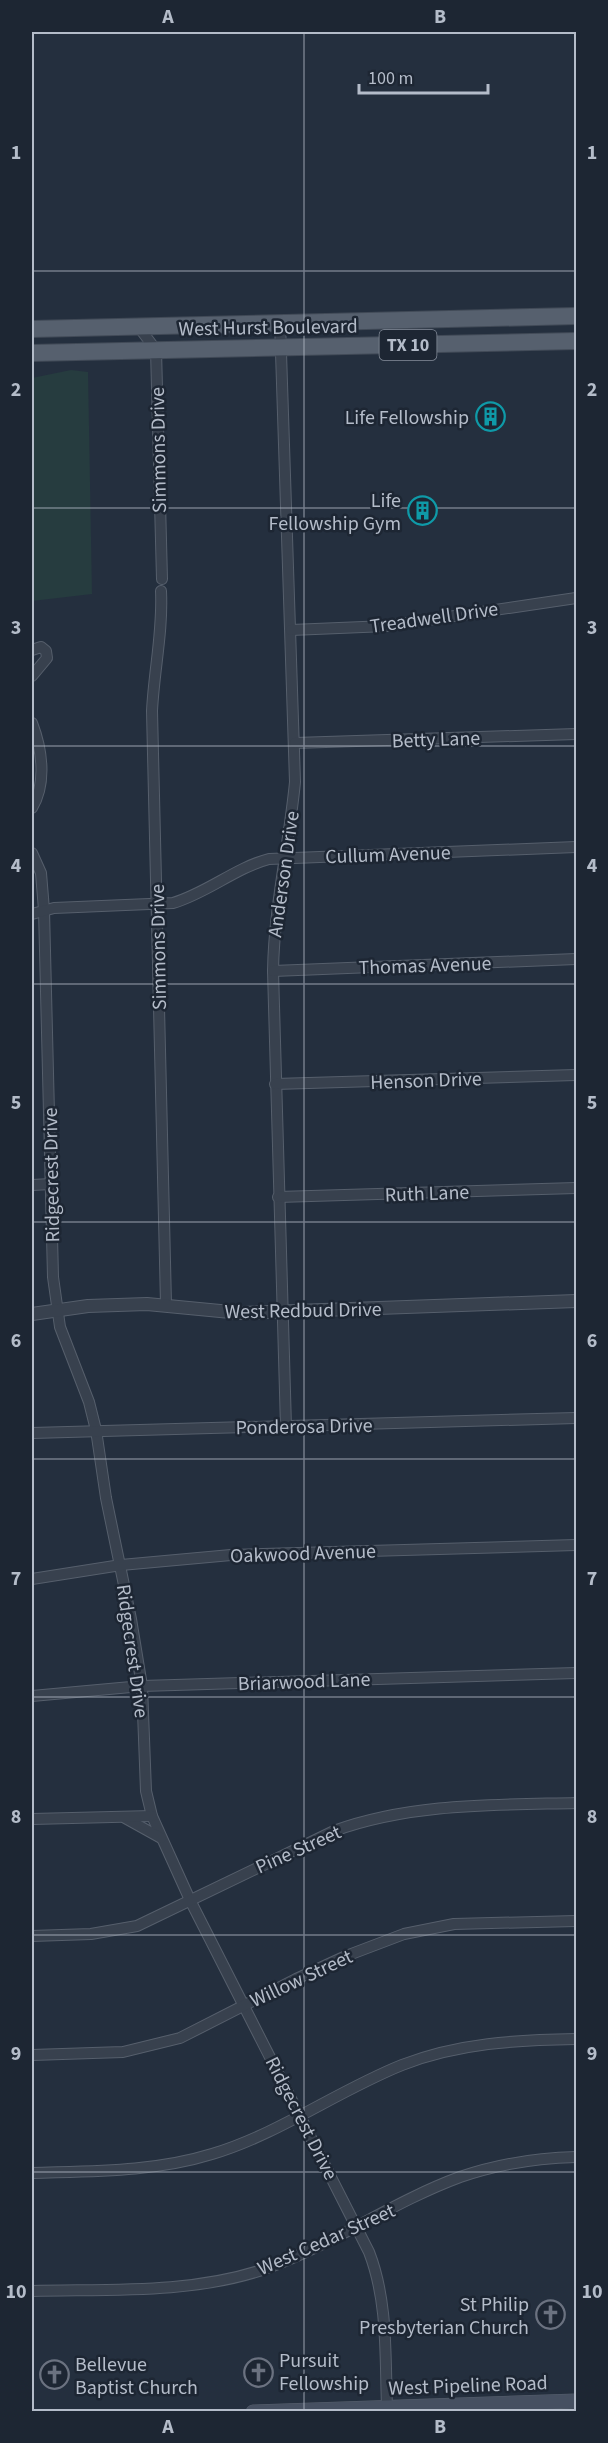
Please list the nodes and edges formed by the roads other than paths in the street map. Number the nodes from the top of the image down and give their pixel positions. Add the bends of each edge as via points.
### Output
1 (576, 316) edge
2 (280, 322) junction
3 (138, 326) junction
4 (32, 329) edge
5 (576, 341) edge
6 (281, 348) junction
7 (156, 351) junction
8 (32, 353) edge
9 (576, 598) edge
10 (291, 630) junction
11 (32, 650) edge
12 (32, 676) edge
13 (32, 723) edge
14 (576, 734) edge
15 (295, 743) junction
16 (32, 808) edge
17 (576, 847) edge
18 (32, 854) edge
19 (286, 858) junction
20 (157, 905) junction
21 (44, 910) junction
22 (32, 914) edge
23 (576, 959) edge
24 (273, 971) junction
25 (576, 1075) edge
26 (275, 1084) junction
27 (51, 1184) junction
28 (32, 1185) edge
29 (576, 1188) edge
30 (278, 1197) junction
31 (576, 1301) edge
32 (166, 1304) junction
33 (57, 1311) junction
34 (281, 1311) junction
35 (32, 1314) edge
36 (576, 1418) edge
37 (286, 1427) junction
38 (96, 1430) junction
39 (32, 1433) edge
40 (576, 1545) edge
41 (121, 1565) junction
42 (32, 1579) edge
43 (576, 1672) edge
44 (142, 1686) junction
45 (32, 1696) edge
46 (576, 1803) edge
47 (152, 1816) junction
48 (122, 1817) junction
49 (32, 1819) edge
50 (160, 1838) junction
51 (190, 1900) junction
52 (576, 1921) edge
53 (32, 1936) edge
54 (245, 2005) junction
55 (576, 2039) edge
56 (32, 2055) edge
57 (301, 2115) junction
58 (576, 2157) edge
59 (32, 2173) edge
60 (356, 2228) junction
61 (32, 2291) edge
62 (576, 2401) edge
63 (387, 2407) junction
64 (328, 2410) edge
65 (253, 2412) edge

1 - 2 main road, West Hurst Boulevard / TX 10
2 - 3 main road, West Hurst Boulevard / TX 10
2 - 6 street, Anderson Drive
3 - 4 main road, West Hurst Boulevard / TX 10
3 - 7 street
5 - 6 main road, West Hurst Boulevard / TX 10
6 - 7 main road, West Hurst Boulevard / TX 10
6 - 10 street, Anderson Drive
7 - 8 main road, West Hurst Boulevard / TX 10
7 - 20 street, Simmons Drive via 162,620 152,711
9 - 10 street, Treadwell Drive via 387,626
10 - 15 street, Anderson Drive
11 - 12 street via 41,647 47,658
13 - 16 street via 39,746 41,779
14 - 15 street, Betty Lane
15 - 19 street, Anderson Drive via 295,782
17 - 19 street, Cullum Avenue
18 - 21 street, Ridgecrest Drive via 41,873
19 - 20 street, Cullum Avenue via 258,862 187,899
19 - 24 street, Anderson Drive via 274,927
20 - 21 street, Cullum Avenue
20 - 32 street, Simmons Drive
21 - 22 street, Cullum Avenue
21 - 27 street, Ridgecrest Drive
23 - 24 street, Thomas Avenue
24 - 26 street, Anderson Drive
25 - 26 street, Henson Drive
26 - 30 street, Anderson Drive
27 - 28 street
27 - 33 street, Ridgecrest Drive
29 - 30 street, Ruth Lane
30 - 34 street, Anderson Drive
31 - 34 street, West Redbud Drive
32 - 33 street, West Redbud Drive via 88,1306
32 - 34 street, West Redbud Drive via 210,1312
33 - 35 street, West Redbud Drive
33 - 38 street, Ridgecrest Drive
34 - 37 street, Anderson Drive
36 - 37 street, Ponderosa Drive
37 - 38 street, Ponderosa Drive
38 - 39 street, Ponderosa Drive
38 - 41 street, Ridgecrest Drive
40 - 41 street, Oakwood Avenue via 231,1555
41 - 42 street, Oakwood Avenue
41 - 44 street, Ridgecrest Drive
43 - 44 street, Briarwood Lane
44 - 45 street, Briarwood Lane
44 - 47 street, Ridgecrest Drive via 147,1791
46 - 51 street, Pine Street via 419,1810 364,1820
47 - 48 street
47 - 50 street, Ridgecrest Drive
48 - 49 street
48 - 50 street
50 - 51 street, Ridgecrest Drive
51 - 53 street, Pine Street via 137,1926 114,1932
51 - 54 street, Ridgecrest Drive
52 - 54 street, Willow Street via 454,1924 404,1934 346,1956
54 - 56 street, Willow Street via 180,2038 148,2048
54 - 57 street, Ridgecrest Drive
55 - 57 street via 502,2042 435,2054 399,2066
57 - 59 street via 230,2148 178,2163 124,2170
57 - 60 street, Ridgecrest Drive
58 - 60 street, West Cedar Street via 510,2164 458,2178
60 - 61 street, West Cedar Street via 280,2263 223,2281 174,2287
60 - 63 street, Ridgecrest Drive via 380,2287
62 - 63 main road, West Pipeline Road
63 - 64 main road, West Pipeline Road
64 - 65 main road, West Pipeline Road

